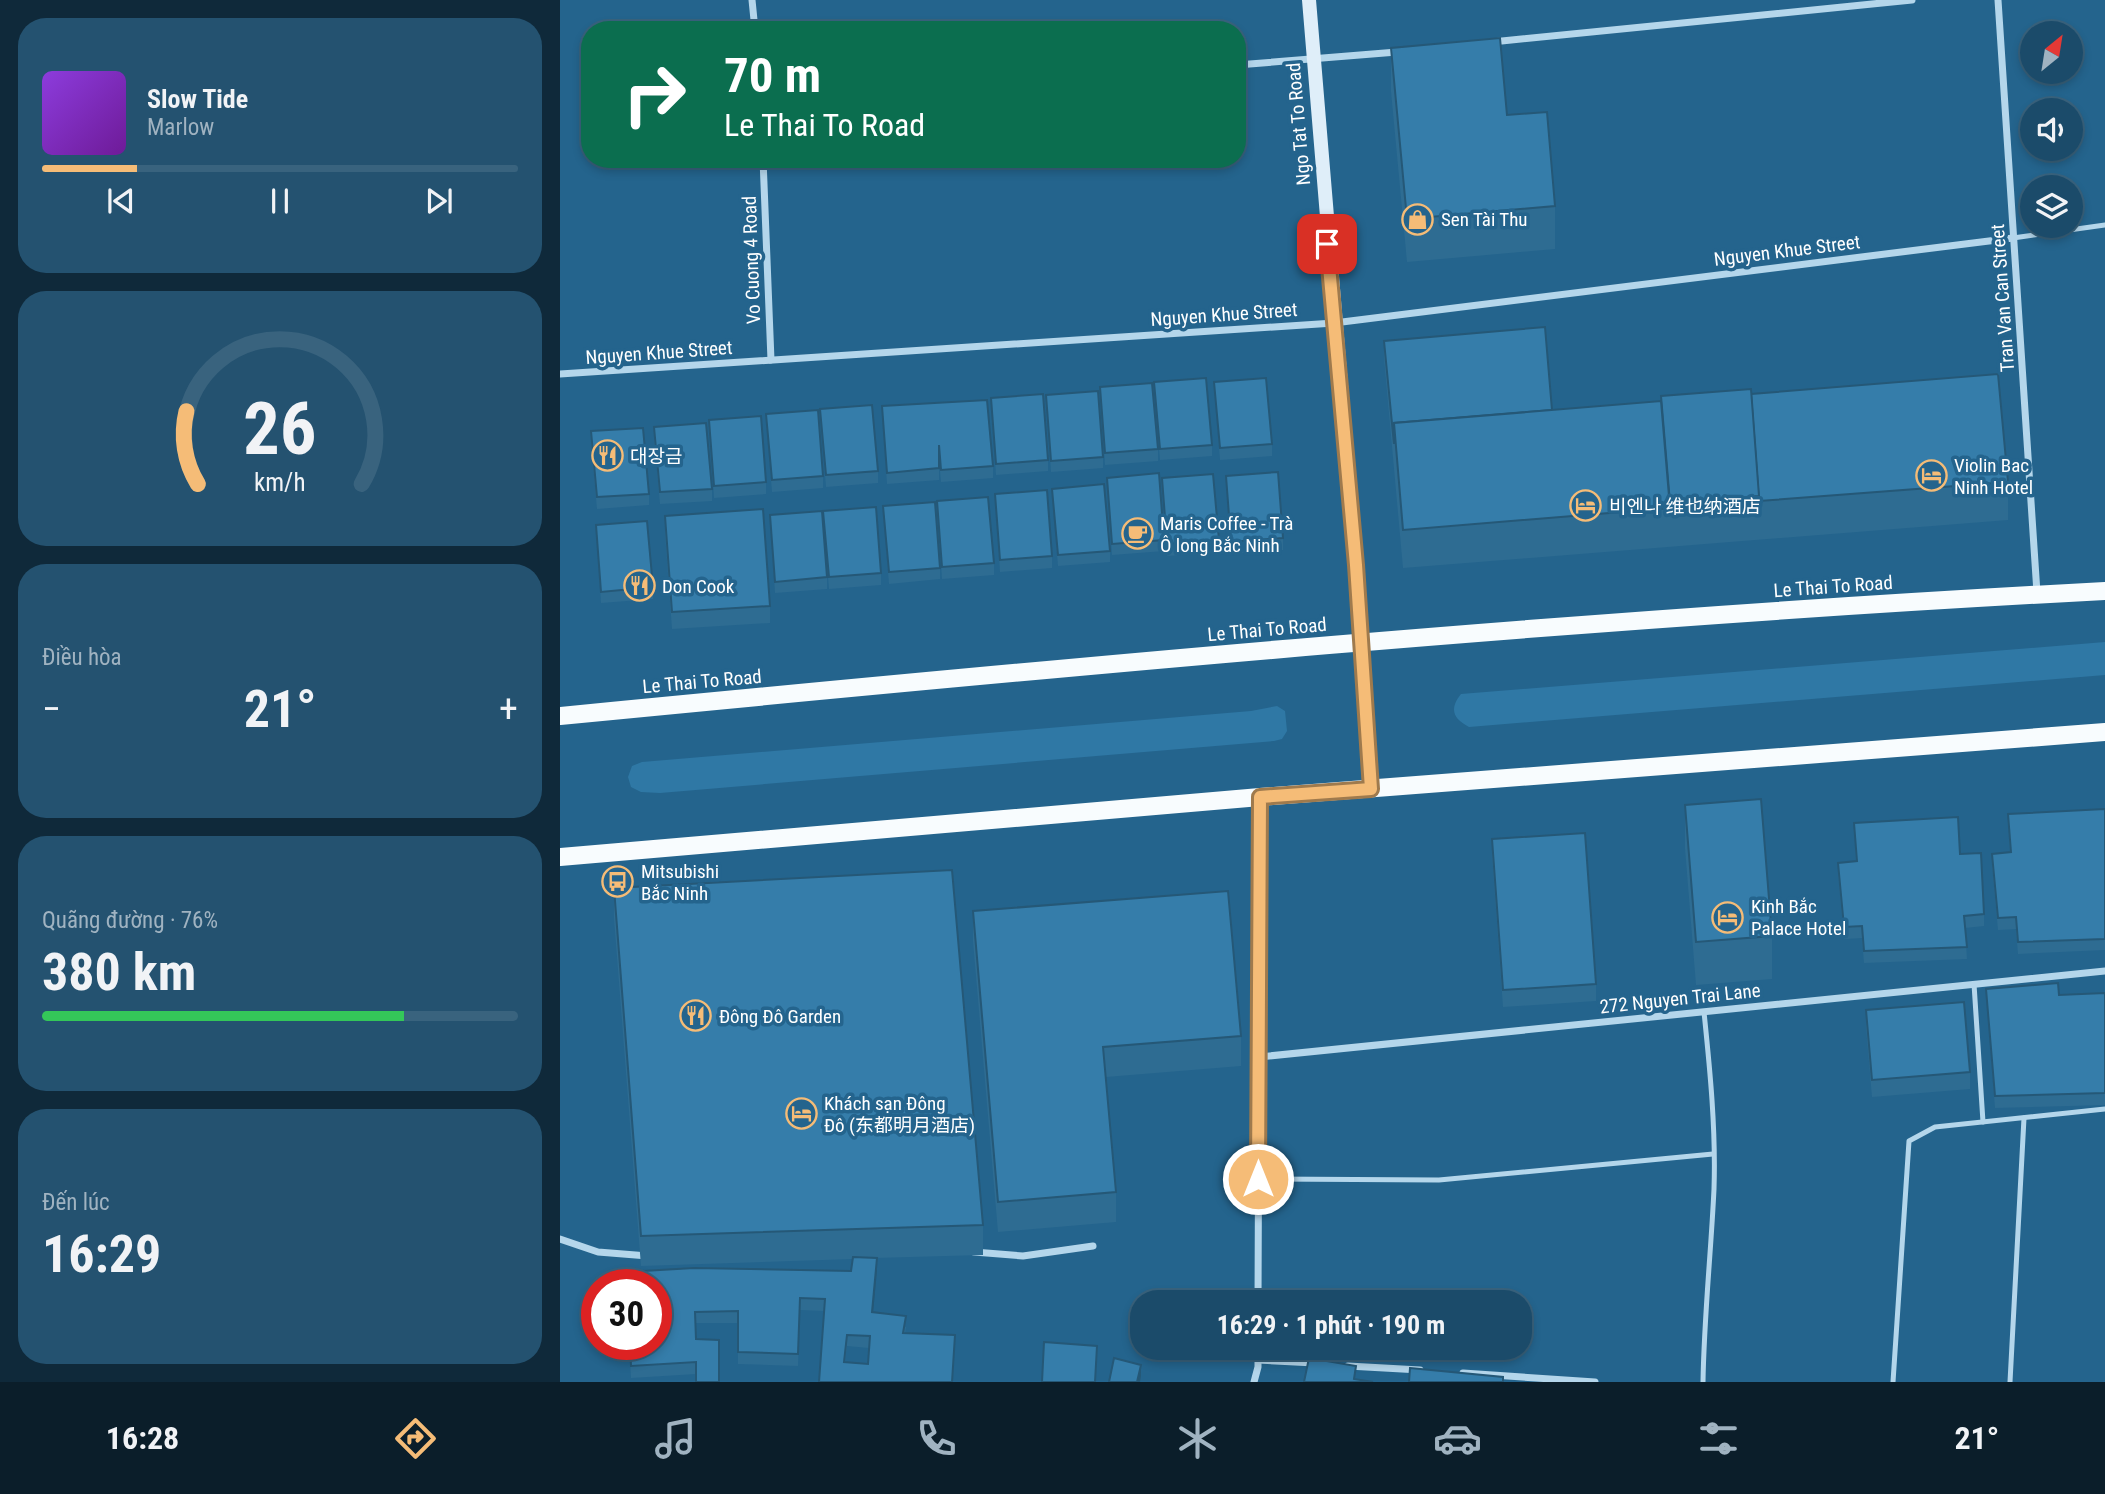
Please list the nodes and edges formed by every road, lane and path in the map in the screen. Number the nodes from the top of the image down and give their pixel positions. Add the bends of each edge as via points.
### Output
1 (752, 0) edge
2 (1309, 0) edge
3 (1912, 0) edge
4 (1998, 0) edge
5 (754, 21) edge
6 (1489, 43) edge
7 (1407, 51) edge
8 (1311, 61) junction
9 (1246, 65) edge
10 (763, 168) edge
11 (2105, 225) edge
12 (2013, 238) junction
13 (1334, 323) junction
14 (771, 360) junction
15 (560, 374) edge
16 (2105, 591) edge
17 (2037, 594) junction
18 (1361, 642) junction
19 (560, 716) edge
20 (2105, 732) edge
21 (1371, 789) junction
22 (1260, 797) junction
23 (560, 857) edge
24 (2105, 971) edge
25 (1974, 984) junction
26 (1704, 1012) junction
27 (1259, 1057) junction
28 (2105, 1109) edge
29 (2024, 1118) junction
30 (1983, 1122) junction
31 (1713, 1154) junction
32 (1258, 1179) junction
33 (560, 1239) edge
34 (1094, 1245) dead end
35 (968, 1252) edge
36 (656, 1255) edge
37 (1258, 1290) edge
38 (1258, 1360) joint
39 (1325, 1364) edge
40 (1339, 1365) edge
41 (1433, 1371) edge
42 (1447, 1372) edge
43 (1254, 1382) edge
44 (1595, 1382) edge
45 (1703, 1382) edge
46 (1893, 1382) edge
47 (2010, 1382) edge

1 - 5 street
2 - 8 street, Ngo Tat To Road
3 - 6 street
4 - 12 street, Tran Van Can Street
7 - 8 street
8 - 9 street
8 - 13 street, Ngo Tat To Road
10 - 14 street, Vo Cuong 4 Road
11 - 12 lane
12 - 13 street, Nguyen Khue Street
12 - 17 street, Tran Van Can Street
13 - 14 street, Nguyen Khue Street
13 - 18 street, Ngo Tat To Road
14 - 15 street, Nguyen Khue Street
16 - 17 main road, Le Thai To Road
17 - 18 main road, Le Thai To Road
18 - 19 main road, Le Thai To Road
18 - 21 street, Ngo Tat To Road
20 - 21 main road
21 - 22 main road
22 - 23 main road
22 - 27 street
24 - 25 street, 272 Nguyen Trai Lane
25 - 26 street, 272 Nguyen Trai Lane
25 - 30 lane
26 - 27 street, 272 Nguyen Trai Lane
26 - 31 lane
27 - 32 street
28 - 29 lane
29 - 30 lane
29 - 47 lane
30 - 46 lane via 1935,1127 1909,1141
31 - 32 lane via 1439,1180
31 - 45 lane
32 - 37 street
33 - 36 street via 598,1252
34 - 35 street via 1023,1256
38 - 39 street
38 - 43 street
40 - 41 street
42 - 44 street

